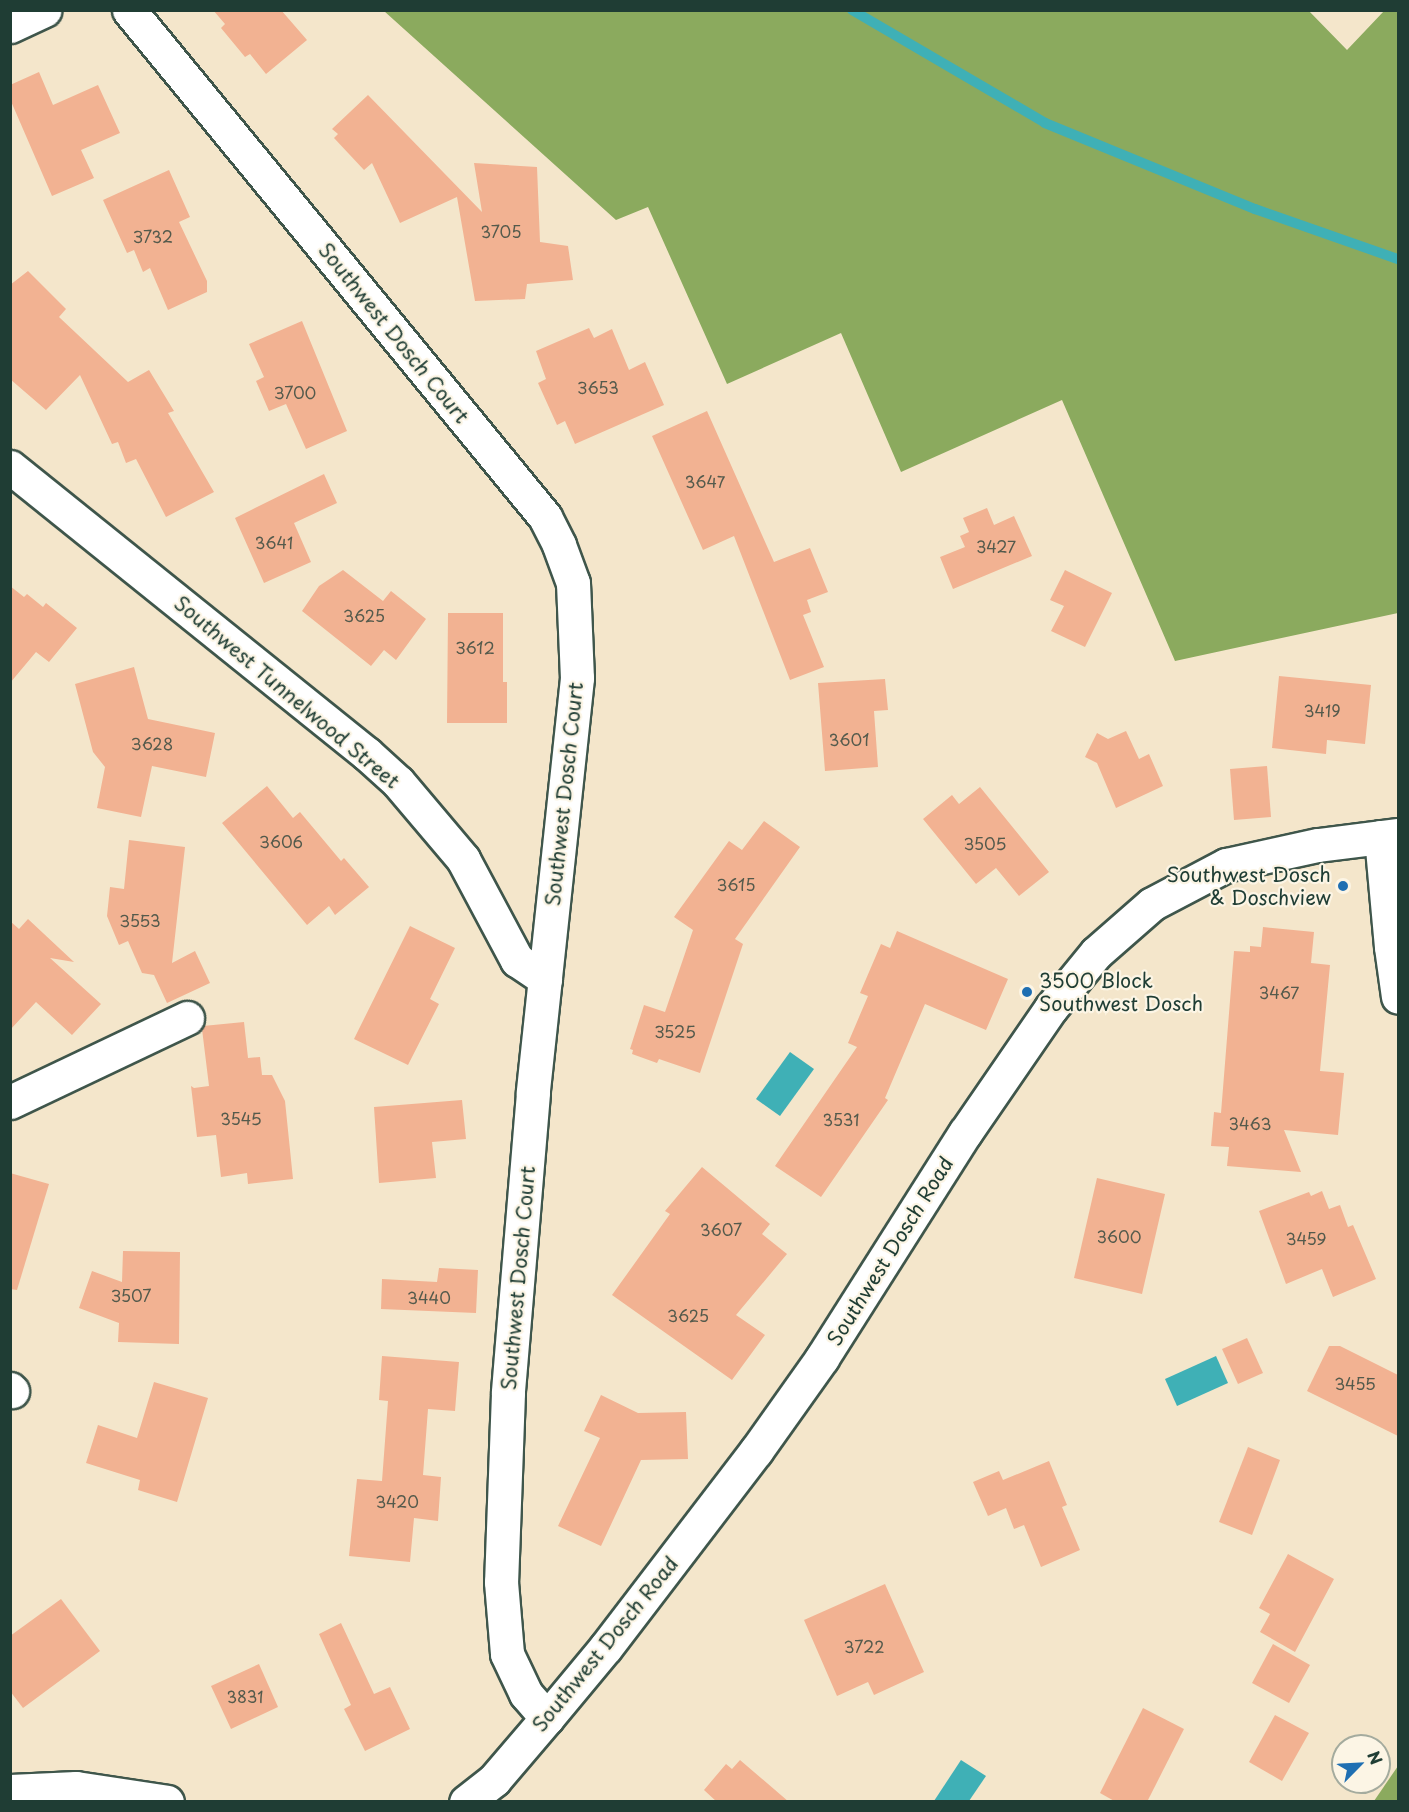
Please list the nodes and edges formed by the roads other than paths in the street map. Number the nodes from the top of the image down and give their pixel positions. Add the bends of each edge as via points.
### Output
1 (44, 10) edge
2 (129, 10) edge
3 (10, 26) edge
4 (10, 467) edge
5 (1390, 836) edge
6 (545, 979) junction
7 (1398, 997) edge
8 (187, 1018) dead end
9 (10, 1102) edge
10 (547, 1718) junction
11 (10, 1791) edge
12 (167, 1802) edge
13 (466, 1802) edge

1 - 3 street
2 - 6 street, Southwest Dosch Court via 545,517 560,545 573,583 577,678
4 - 6 street, Southwest Tunnelwood Street via 398,782 463,859 517,960
5 - 7 street via 1391,947
5 - 10 street, Southwest Dosch Road via 1309,847 1226,865 1152,904 1096,953 1051,1008 977,1115 822,1358 763,1442
6 - 10 street, Southwest Dosch Court via 508,1393 501,1582 507,1654 526,1694
8 - 9 street
10 - 13 street, Southwest Dosch Road via 494,1780
11 - 12 street via 76,1788

